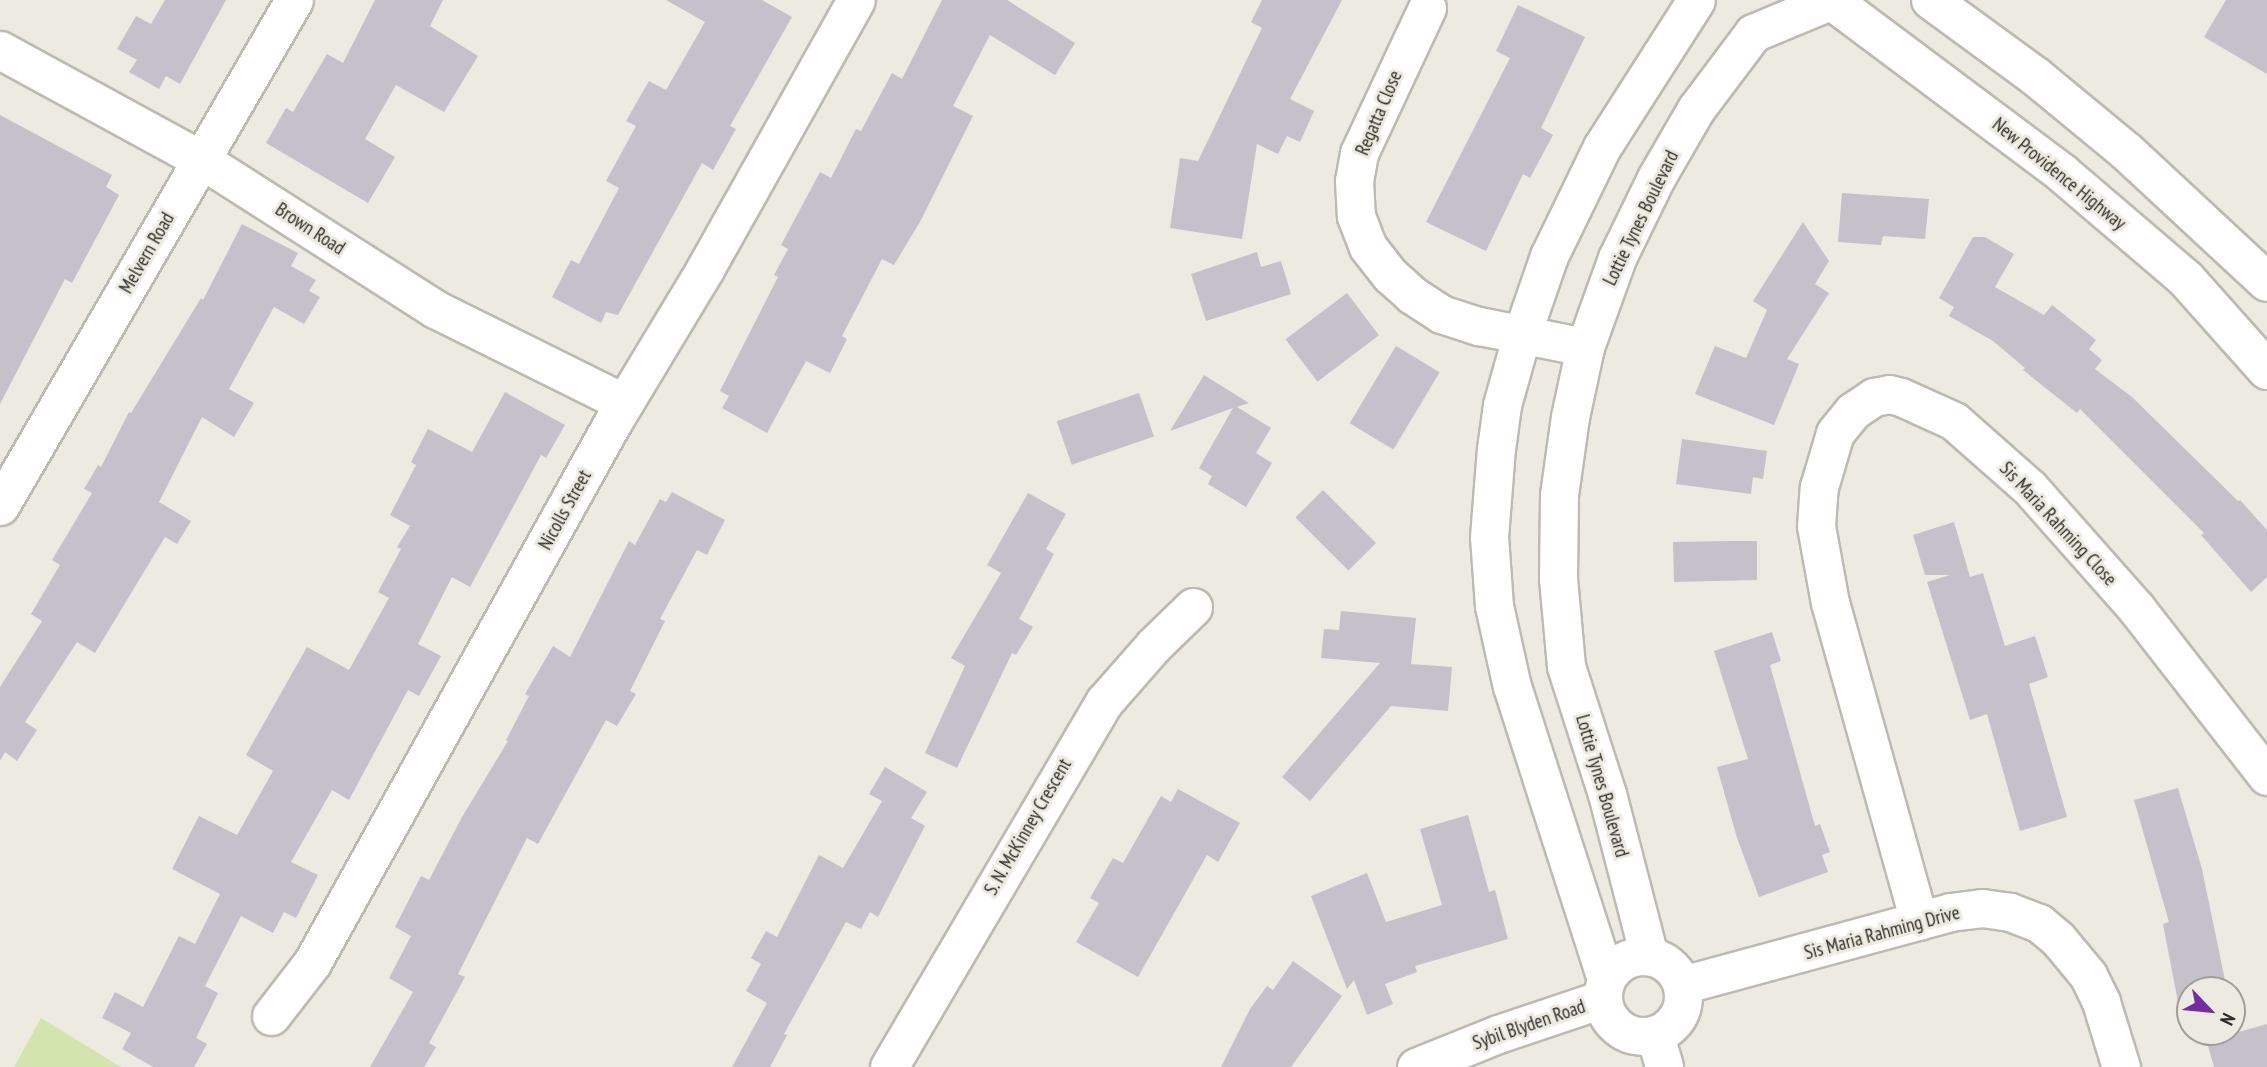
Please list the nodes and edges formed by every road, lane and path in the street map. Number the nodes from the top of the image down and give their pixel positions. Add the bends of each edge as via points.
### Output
1 (294, 0) edge
2 (856, 0) edge
3 (1696, 0) edge
4 (1831, 0) edge
5 (1931, 0) edge
6 (1427, 8) dead end
7 (0, 50) edge
8 (202, 160) junction
9 (2267, 282) edge
10 (1522, 334) junction
11 (1585, 347) junction
12 (2267, 370) edge
13 (624, 403) junction
14 (0, 506) edge
15 (1193, 607) dead end
16 (2267, 776) edge
17 (1919, 920) junction
18 (1649, 956) junction
19 (1682, 985) junction
20 (1604, 989) junction
21 (271, 1016) dead end
22 (1659, 1051) edge
23 (889, 1067) edge
24 (1416, 1067) edge
25 (2121, 1067) edge

1 - 8 street, Melvern Road
2 - 13 street, Nicolls Street
3 - 10 street via 1602,147 1549,256
4 - 11 street, Lottie Tynes Boulevard via 1753,33 1696,109 1617,258
4 - 12 highway, New Providence Highway via 2062,173 2186,279
5 - 9 highway via 2117,143
6 - 10 street, Regatta Close via 1359,153 1354,180 1356,216 1368,247 1412,295 1462,322
7 - 8 street, Brown Road
8 - 13 street, Brown Road via 435,309
8 - 14 street, Melvern Road
10 - 11 street, Regatta Close
10 - 20 street via 1502,405 1496,449 1489,537 1494,606 1512,687
11 - 18 street, Lottie Tynes Boulevard via 1559,495 1558,578 1566,666 1607,794
13 - 21 street, Nicolls Street via 312,963
15 - 23 street, S. N. McKinney Crescent via 1125,676 1078,740
16 - 17 street, Sis Maria Rahming Close via 2136,608 2030,488 1954,421 1901,397 1874,397 1853,411 1835,433 1819,487 1816,526 1830,603
17 - 19 street, Sis Maria Rahming Drive
17 - 25 street, Sis Maria Rahming Drive via 1982,908 2039,923 2088,975
18 - 19 street via 1670,965
18 - 20 street via 1624,961
19 - 22 street via 1679,1015
20 - 22 street via 1604,1011 1620,1030 1643,1037
20 - 24 street, Sybil Blyden Road

